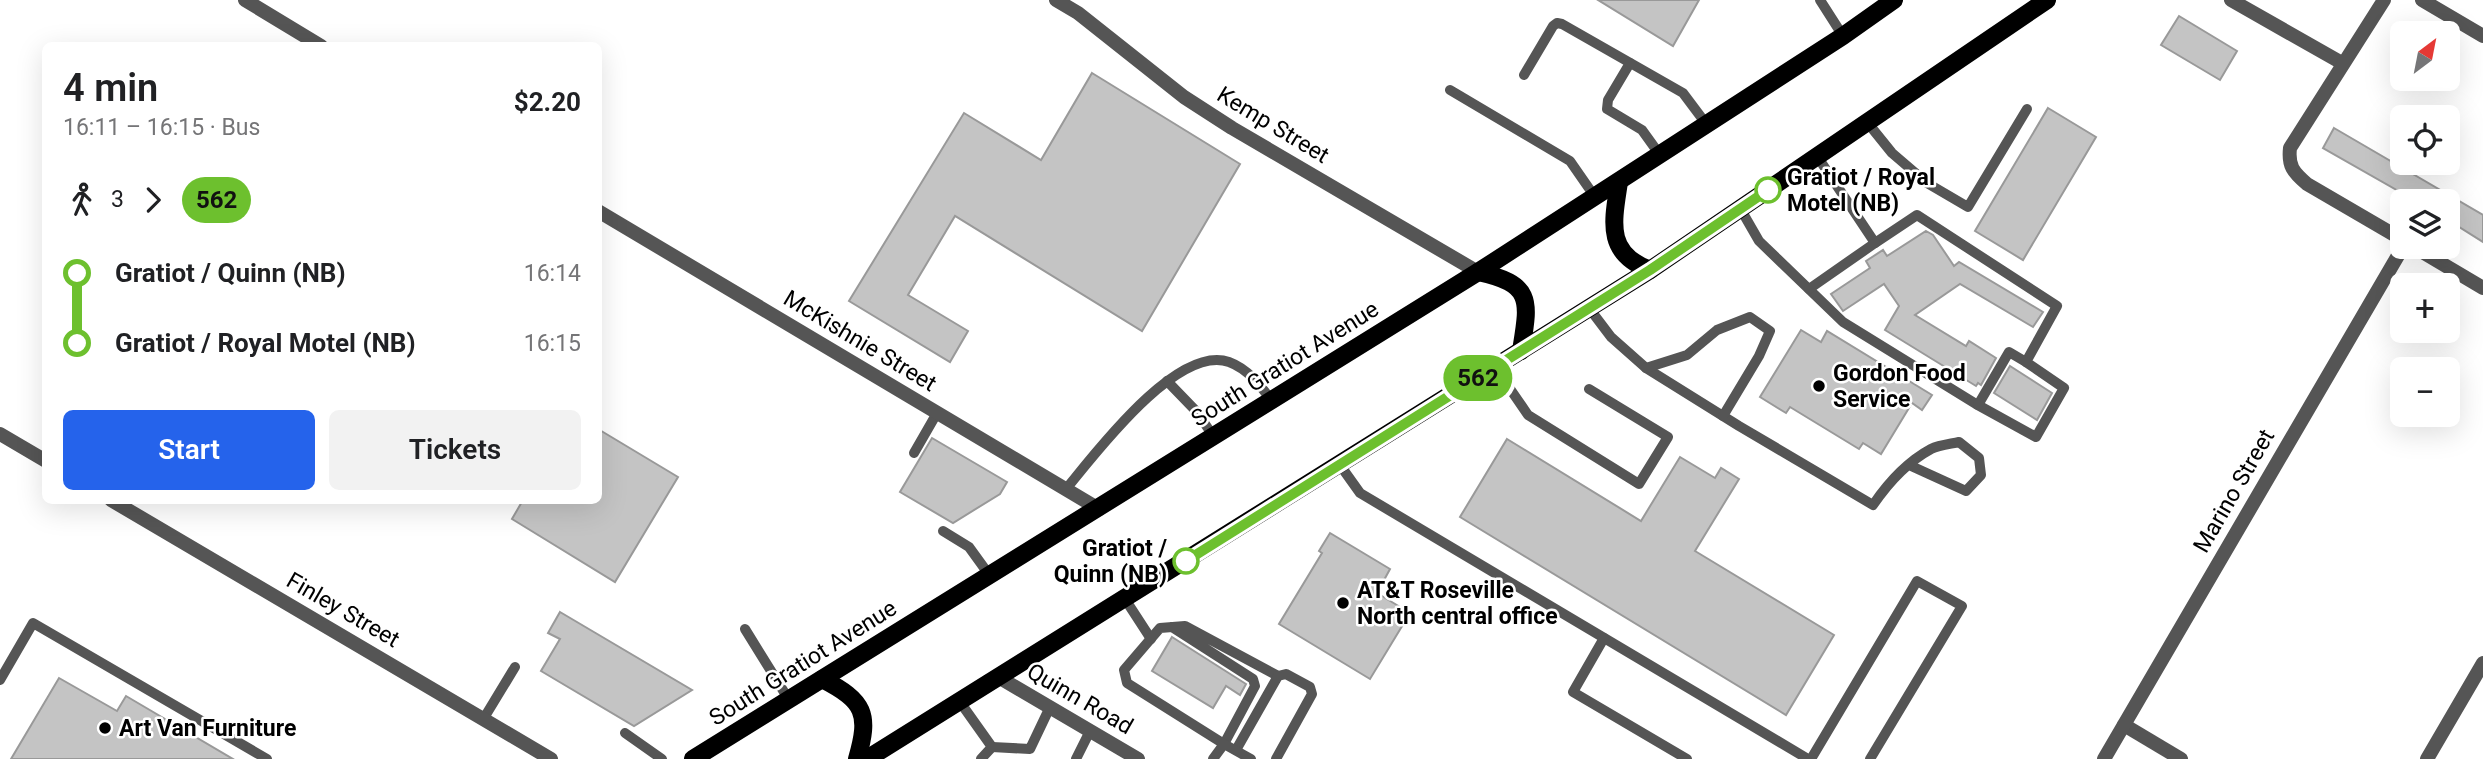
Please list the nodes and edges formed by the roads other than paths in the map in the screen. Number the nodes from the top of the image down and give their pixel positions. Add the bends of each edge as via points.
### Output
1 (245, 0) edge
2 (1056, 0) edge
3 (1820, 0) edge
4 (1895, 0) edge
5 (2047, 0) edge
6 (2231, 0) edge
7 (2384, 0) edge
8 (2422, 0) edge
9 (1843, 36) junction
10 (2483, 36) edge
11 (314, 42) edge
12 (1630, 63) junction
13 (2342, 63) junction
14 (1524, 75) dead end
15 (1450, 90) dead end
16 (2027, 109) dead end
17 (1867, 122) junction
18 (1707, 125) junction
19 (1660, 155) junction
20 (1818, 156) junction
21 (1619, 182) junction
22 (1595, 197) junction
23 (1740, 208) junction
24 (602, 213) edge
25 (2390, 232) edge
26 (1875, 243) junction
27 (2396, 259) edge
28 (2434, 259) edge
29 (1650, 270) junction
30 (1478, 272) junction
31 (2483, 288) edge
32 (1809, 289) junction
33 (1589, 308) junction
34 (1521, 351) junction
35 (2026, 362) junction
36 (1495, 367) junction
37 (1646, 368) junction
38 (1167, 381) junction
39 (1589, 389) dead end
40 (1272, 401) junction
41 (1978, 405) junction
42 (937, 413) junction
43 (1723, 416) junction
44 (0, 434) edge
45 (1214, 438) junction
46 (914, 453) dead end
47 (42, 459) edge
48 (1340, 465) junction
49 (1909, 465) junction
50 (1066, 489) junction
51 (118, 504) edge
52 (1099, 509) junction
53 (943, 531) dead end
54 (990, 576) junction
55 (1125, 599) junction
56 (1172, 627) junction
57 (746, 629) dead end
58 (1604, 638) junction
59 (1151, 639) junction
60 (2483, 663) edge
61 (515, 667) dead end
62 (1278, 676) junction
63 (1000, 678) junction
64 (822, 679) junction
65 (0, 680) edge
66 (789, 700) junction
67 (960, 702) junction
68 (1050, 707) junction
69 (484, 719) junction
70 (2124, 724) junction
71 (1090, 731) junction
72 (625, 733) dead end
73 (1224, 744) junction
74 (992, 747) junction
75 (1030, 749) junction
76 (1236, 751) junction
77 (876, 757) edge
78 (267, 759) edge
79 (551, 759) edge
80 (662, 759) edge
81 (693, 759) edge
82 (857, 759) edge
83 (981, 759) edge
84 (1039, 759) edge
85 (1076, 759) edge
86 (1138, 759) edge
87 (1213, 759) edge
88 (1251, 759) edge
89 (1276, 759) edge
90 (1687, 759) edge
91 (1809, 759) edge
92 (1871, 759) edge
93 (2104, 759) edge
94 (2181, 759) edge
95 (2427, 759) edge

1 - 11 street
2 - 30 street, Kemp Street via 1232,128
3 - 9 lane
4 - 9 main road, South Gratiot Avenue
5 - 17 main road
6 - 13 street
7 - 13 street
8 - 10 street
9 - 18 main road, South Gratiot Avenue
12 - 14 lane via 1557,23
12 - 18 lane via 1682,93
12 - 19 lane via 1607,109 1642,130
13 - 25 street via 2290,148 2289,163 2307,184
15 - 22 lane via 1570,162
16 - 17 lane via 1968,207 1927,183 1892,153
17 - 20 main road
18 - 19 main road, South Gratiot Avenue
19 - 21 main road, South Gratiot Avenue
20 - 23 main road
20 - 26 lane
21 - 22 main road, South Gratiot Avenue
21 - 29 main road via 1614,211 1618,246 1633,264
22 - 30 main road, South Gratiot Avenue
23 - 29 main road
23 - 32 lane via 1759,241
24 - 42 street, McKishnie Street
26 - 32 lane
26 - 35 lane via 1917,215 2057,306
27 - 70 street, Marino Street
28 - 31 street
29 - 33 main road
30 - 34 main road via 1502,277 1516,285 1525,298
30 - 40 main road, South Gratiot Avenue
32 - 41 lane via 1843,322
33 - 34 main road
33 - 37 lane via 1611,337
34 - 36 main road
35 - 41 lane via 2008,352
35 - 41 lane via 2064,388 2036,437
36 - 39 lane via 1528,415 1639,484 1668,437
36 - 48 main road
37 - 43 lane
37 - 43 lane via 1687,355 1717,330 1750,317 1770,331
38 - 40 lane via 1203,361 1227,362 1252,376
38 - 45 lane
38 - 50 lane via 1138,406
40 - 45 main road, South Gratiot Avenue
42 - 46 lane
42 - 50 street, McKishnie Street
43 - 49 lane via 1873,505 1888,482
44 - 47 street
45 - 52 main road, South Gratiot Avenue
48 - 55 main road
48 - 58 lane via 1360,493
49 - 49 lane via 1932,448 1959,442 1979,458 1981,475 1966,491
50 - 52 street, McKishnie Street
51 - 69 street, Finley Street
52 - 54 main road, South Gratiot Avenue
53 - 54 lane via 969,547
54 - 64 main road, South Gratiot Avenue
55 - 59 lane
55 - 63 main road
56 - 59 lane via 1160,628
56 - 62 lane via 1185,626
56 - 73 lane via 1253,679 1255,686
57 - 66 lane
58 - 90 lane via 1573,692
58 - 91 lane
59 - 73 lane via 1124,670 1127,683
60 - 95 street
61 - 69 lane
62 - 76 lane
62 - 89 lane via 1286,674 1310,687 1312,694
63 - 67 main road
63 - 68 street, Quinn Road
64 - 66 main road, South Gratiot Avenue
64 - 82 main road via 856,702 863,717
65 - 78 lane via 33,623
66 - 81 main road, South Gratiot Avenue
67 - 74 lane
67 - 77 main road
68 - 71 street, Quinn Road
68 - 75 lane
69 - 79 street, Finley Street
70 - 93 street, Marino Street
70 - 94 street
71 - 85 lane
71 - 86 street, Quinn Road
72 - 80 lane
73 - 76 lane
73 - 87 lane
74 - 75 lane
74 - 83 lane
75 - 84 lane
76 - 88 lane
91 - 92 lane via 1917,581 1962,606

